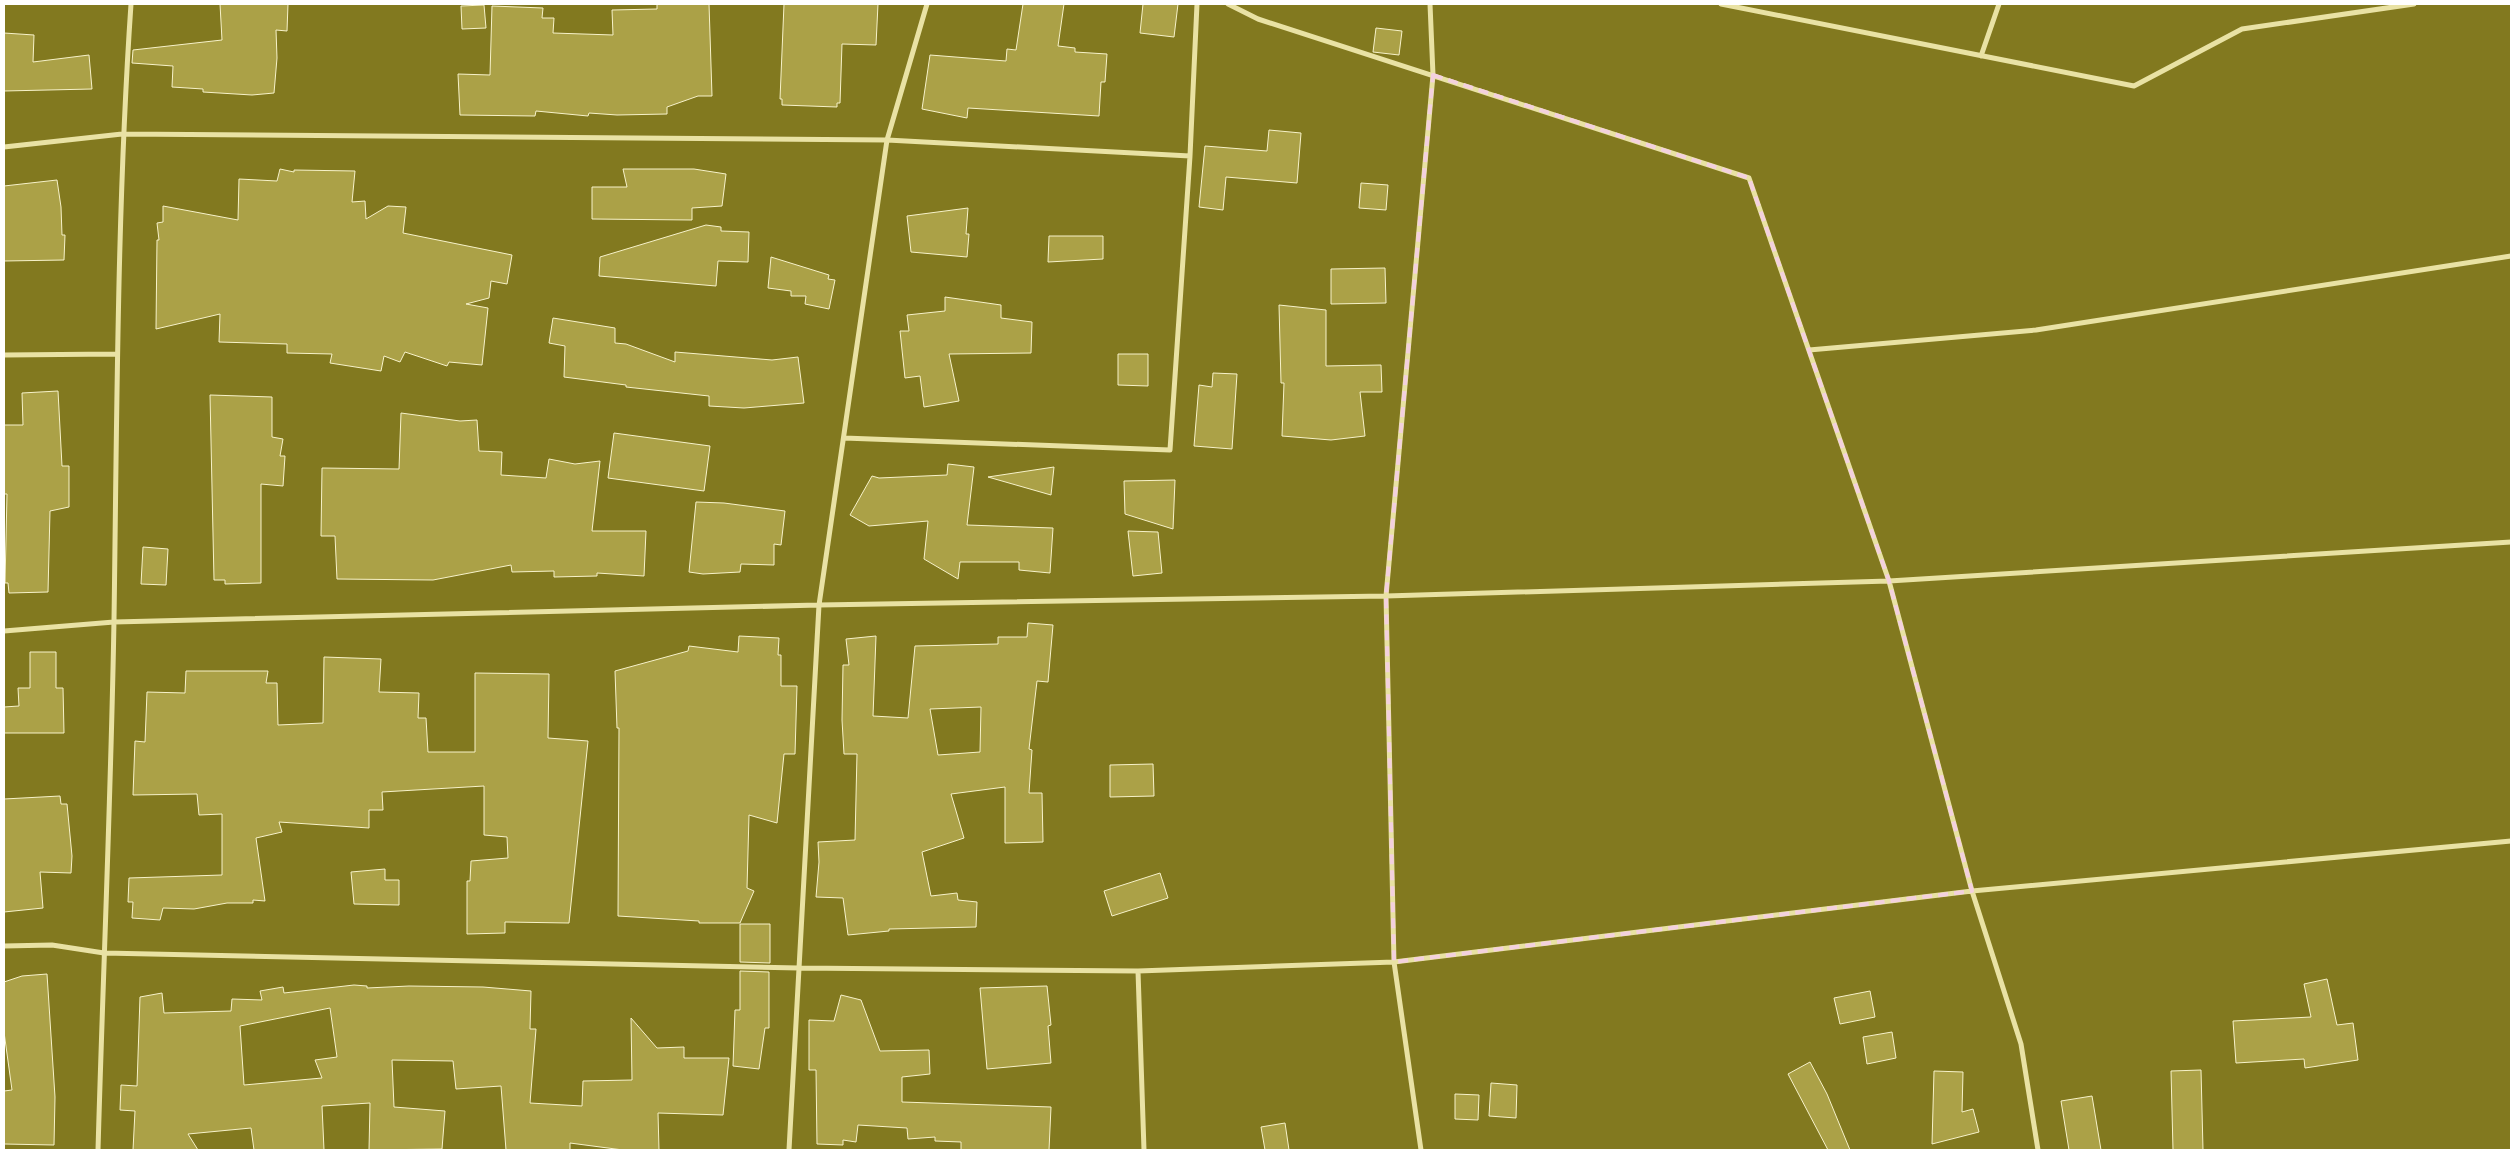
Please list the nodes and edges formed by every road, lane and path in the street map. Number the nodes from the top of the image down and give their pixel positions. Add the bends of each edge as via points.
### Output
1 (131, 4) edge
2 (927, 4) edge
3 (1197, 4) edge
4 (1228, 4) edge
5 (1430, 4) edge
6 (1721, 4) edge
7 (1999, 4) edge
8 (2414, 4) edge
9 (1981, 56) junction
10 (1433, 75) junction
11 (122, 134) junction
12 (887, 140) junction
13 (4, 148) edge
14 (1190, 156) junction
15 (2511, 256) edge
16 (1809, 350) junction
17 (117, 354) junction
18 (4, 355) edge
19 (844, 438) junction
20 (2511, 542) edge
21 (1890, 581) junction
22 (1386, 596) junction
23 (819, 605) junction
24 (114, 622) junction
25 (4, 631) edge
26 (2511, 842) edge
27 (1972, 891) junction
28 (4, 946) edge
29 (104, 953) junction
30 (1394, 962) junction
31 (799, 968) junction
32 (1138, 971) junction
33 (98, 1150) edge
34 (789, 1150) edge
35 (1144, 1150) edge
36 (1421, 1150) edge
37 (2038, 1150) edge

1 - 11 street
2 - 12 street
3 - 14 street
4 - 10 street via 1258,19
5 - 10 street
6 - 9 street
7 - 9 street
8 - 9 street via 2242,29 2134,86
10 - 16 street via 1749,178
10 - 22 street
11 - 12 street
11 - 13 street
11 - 17 street
12 - 14 street
12 - 19 street
14 - 19 street via 1170,450
15 - 16 street via 2036,330
16 - 21 street
17 - 18 street
17 - 24 street
19 - 23 street
20 - 21 street
21 - 22 street
21 - 27 street
22 - 23 street
22 - 30 street
23 - 24 street
23 - 31 street
24 - 25 street
24 - 29 street
26 - 27 street
27 - 30 street
27 - 37 street via 2021,1044
28 - 29 street via 52,946
29 - 31 street
29 - 33 street
30 - 32 street
30 - 36 street
31 - 32 street
31 - 34 street
32 - 35 street

